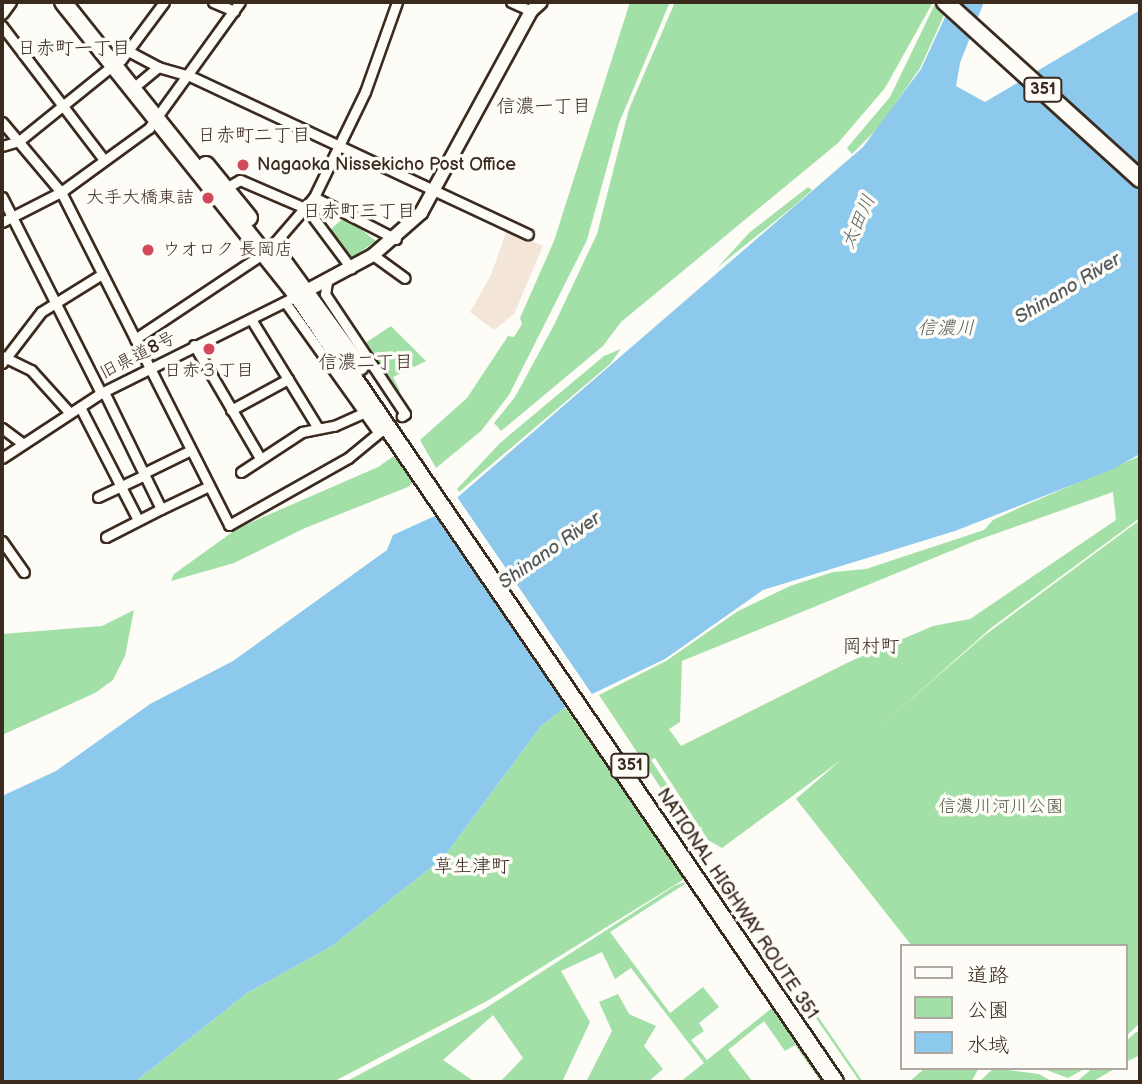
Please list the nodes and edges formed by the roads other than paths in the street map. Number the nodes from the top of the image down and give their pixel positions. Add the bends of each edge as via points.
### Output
1 (10, 2) edge
2 (62, 2) edge
3 (75, 2) edge
4 (164, 2) edge
5 (213, 2) edge
6 (240, 2) edge
7 (397, 2) edge
8 (511, 2) edge
9 (946, 2) edge
10 (536, 7) edge
11 (234, 11) junction
12 (2, 13) edge
13 (2, 26) edge
14 (121, 59) junction
15 (158, 67) junction
16 (190, 76) junction
17 (139, 83) junction
18 (61, 106) junction
19 (159, 116) junction
20 (2, 122) edge
21 (19, 141) junction
22 (340, 143) junction
23 (2, 146) edge
24 (104, 160) junction
25 (1140, 179) edge
26 (226, 188) junction
27 (434, 191) junction
28 (61, 192) junction
29 (2, 197) edge
30 (314, 197) junction
31 (307, 209) junction
32 (12, 216) junction
33 (2, 222) edge
34 (528, 234) dead end
35 (396, 239) junction
36 (267, 250) junction
37 (373, 255) junction
38 (351, 268) junction
39 (102, 274) junction
40 (404, 278) dead end
41 (327, 282) junction
42 (297, 296) junction
43 (56, 299) junction
44 (250, 319) junction
45 (135, 339) junction
46 (194, 345) junction
47 (3, 359) edge
48 (149, 367) junction
49 (288, 379) junction
50 (102, 392) junction
51 (80, 407) junction
52 (231, 410) junction
53 (69, 412) junction
54 (365, 412) junction
55 (402, 415) dead end
56 (2, 428) edge
57 (318, 428) junction
58 (23, 444) junction
59 (188, 450) junction
60 (411, 452) junction
61 (2, 458) edge
62 (260, 458) junction
63 (241, 472) dead end
64 (144, 474) junction
65 (121, 487) junction
66 (207, 487) junction
67 (98, 497) dead end
68 (161, 509) junction
69 (137, 518) junction
70 (106, 537) dead end
71 (2, 541) edge
72 (24, 572) dead end
73 (688, 878) dead end
74 (827, 1082) edge
75 (835, 1082) edge
76 (846, 1082) edge

1 - 12 street
2 - 14 highway, NATIONAL HIGHWAY ROUTE 351 / 351
3 - 14 highway, NATIONAL HIGHWAY ROUTE 351 / 351
4 - 14 street
5 - 11 street
6 - 11 street
7 - 22 street via 365,92
8 - 10 street
9 - 25 highway, 351
10 - 27 street
11 - 16 street
13 - 18 street
14 - 15 street
14 - 17 highway, NATIONAL HIGHWAY ROUTE 351 / 351
14 - 18 street
14 - 19 highway, NATIONAL HIGHWAY ROUTE 351 / 351
15 - 16 street
15 - 17 street
16 - 19 street
16 - 22 street
17 - 19 highway, NATIONAL HIGHWAY ROUTE 351 / 351
18 - 21 street
18 - 24 street
19 - 24 street
19 - 26 highway, NATIONAL HIGHWAY ROUTE 351 / 351
19 - 36 highway, NATIONAL HIGHWAY ROUTE 351 / 351
20 - 21 street
21 - 23 street
21 - 28 street
22 - 27 street
22 - 30 street
24 - 28 street
26 - 31 street via 240,180
26 - 36 highway, NATIONAL HIGHWAY ROUTE 351 / 351
27 - 34 street
27 - 35 street via 421,214
28 - 32 street
28 - 39 street
29 - 32 street
30 - 31 street
30 - 35 street
31 - 36 street
31 - 38 street
32 - 33 street
32 - 43 street
35 - 37 street
36 - 42 highway, NATIONAL HIGHWAY ROUTE 351 / 351
36 - 45 street
37 - 38 street
37 - 40 street
38 - 41 street
39 - 43 street
39 - 45 street
41 - 42 street
41 - 55 street via 325,294
42 - 44 street, 旧県道8号
42 - 54 street
42 - 60 highway, NATIONAL HIGHWAY ROUTE 351 / 351
43 - 47 street
43 - 50 street
44 - 46 street, 旧県道8号
44 - 49 street
45 - 48 street
46 - 48 street, 旧県道8号
46 - 52 street
47 - 53 street via 32,370
48 - 50 street, 旧県道8号
48 - 59 street
49 - 52 street
49 - 57 street
50 - 51 street, 旧県道8号
50 - 64 street
51 - 53 street, 旧県道8号
51 - 65 street
52 - 62 street
53 - 58 street, 旧県道8号
54 - 57 street
54 - 66 street via 380,431 348,458 229,525
56 - 58 street
57 - 62 street via 302,432
58 - 61 street, 旧県道8号
59 - 64 street
59 - 66 street
60 - 75 highway, NATIONAL HIGHWAY ROUTE 351 / 351
60 - 76 highway, NATIONAL HIGHWAY ROUTE 351 / 351
62 - 63 street
64 - 65 street
64 - 68 street
65 - 67 street
65 - 69 street
66 - 68 street
68 - 69 street
69 - 70 street
71 - 72 street
73 - 74 street

